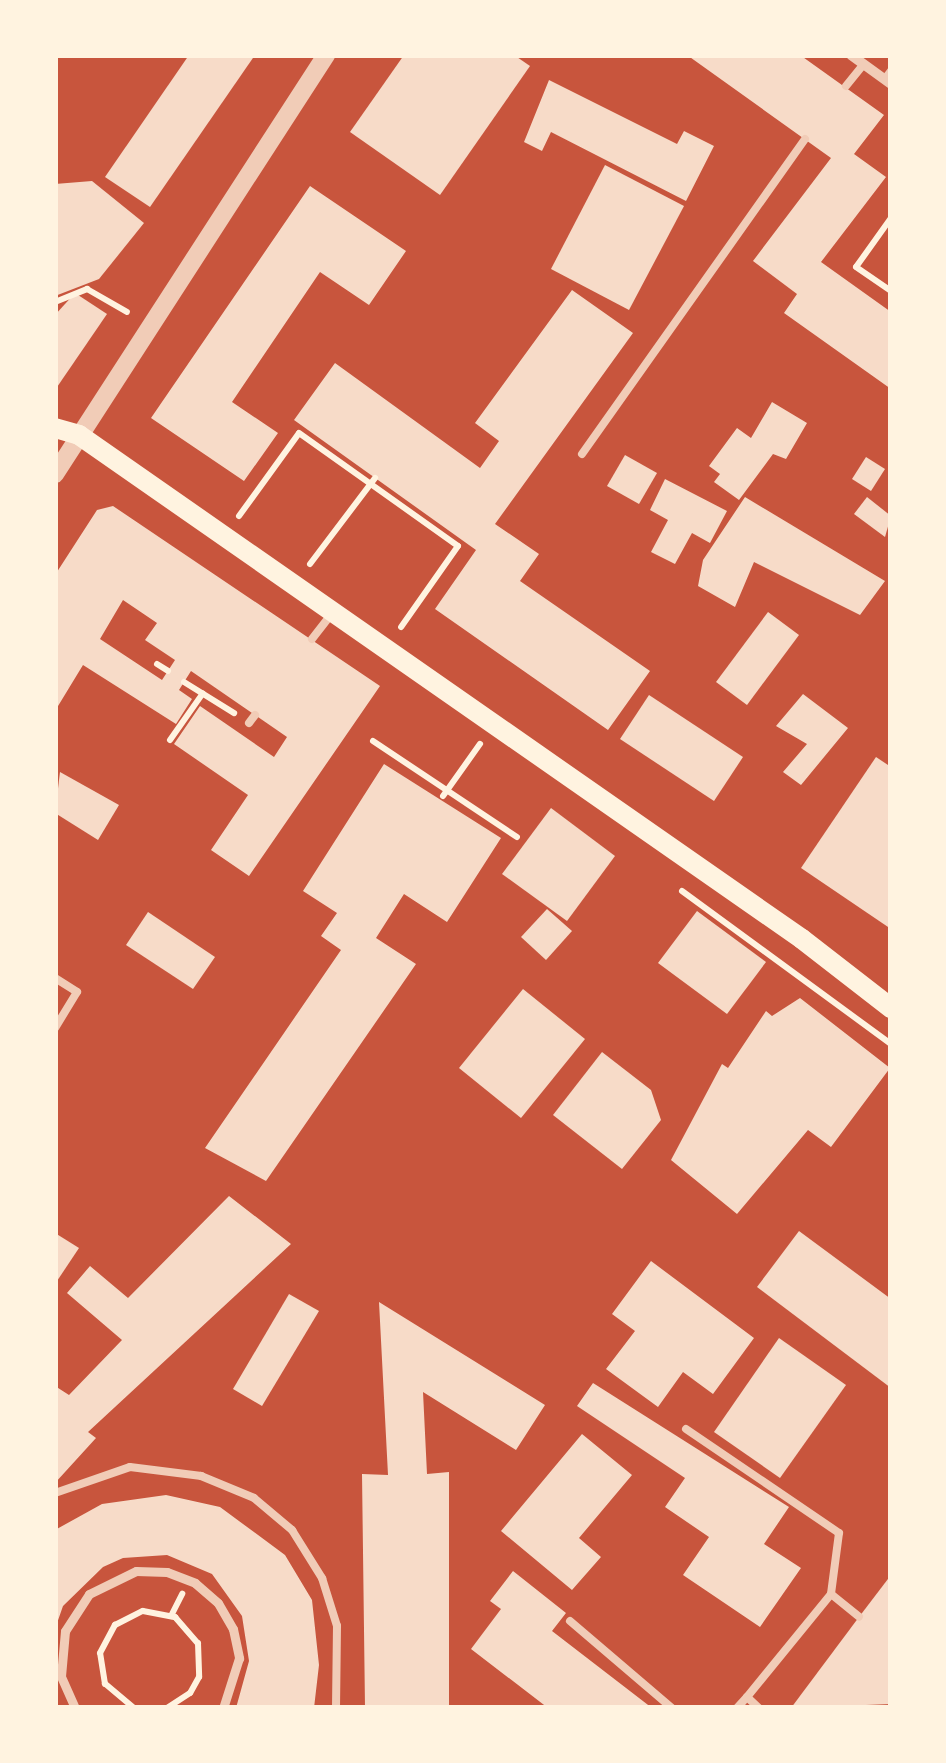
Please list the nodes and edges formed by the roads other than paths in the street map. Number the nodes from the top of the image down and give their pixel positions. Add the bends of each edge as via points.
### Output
1 (326, 55) edge
2 (851, 55) edge
3 (864, 64) junction
4 (889, 78) edge
5 (846, 86) dead end
6 (805, 139) dead end
7 (55, 428) edge
8 (79, 436) junction
9 (582, 454) dead end
10 (55, 474) edge
11 (332, 612) junction
12 (312, 639) dead end
13 (255, 715) dead end
14 (249, 723) road end
15 (55, 978) edge
16 (891, 1008) edge
17 (55, 1028) edge
18 (686, 1429) dead end
19 (55, 1493) edge
20 (832, 1594) junction
21 (858, 1617) dead end
22 (570, 1621) dead end
23 (746, 1697) junction
24 (75, 1708) edge
25 (223, 1708) edge
26 (336, 1708) edge
27 (672, 1708) edge
28 (737, 1708) edge
29 (759, 1708) edge

1 - 8 street
2 - 3 street
3 - 4 street
3 - 5 lane
6 - 9 lane
7 - 8 main road
8 - 10 street
8 - 11 main road
11 - 12 lane
11 - 16 main road
13 - 14 lane
15 - 17 lane via 78,992
18 - 20 lane via 839,1533
19 - 26 lane via 130,1467 201,1476 254,1498 292,1530 322,1578 337,1626
20 - 21 lane
20 - 23 lane
22 - 27 lane
23 - 28 lane
23 - 29 lane
24 - 25 street via 62,1676 64,1631 89,1594 136,1572 167,1572 218,1602 233,1629 238,1658

